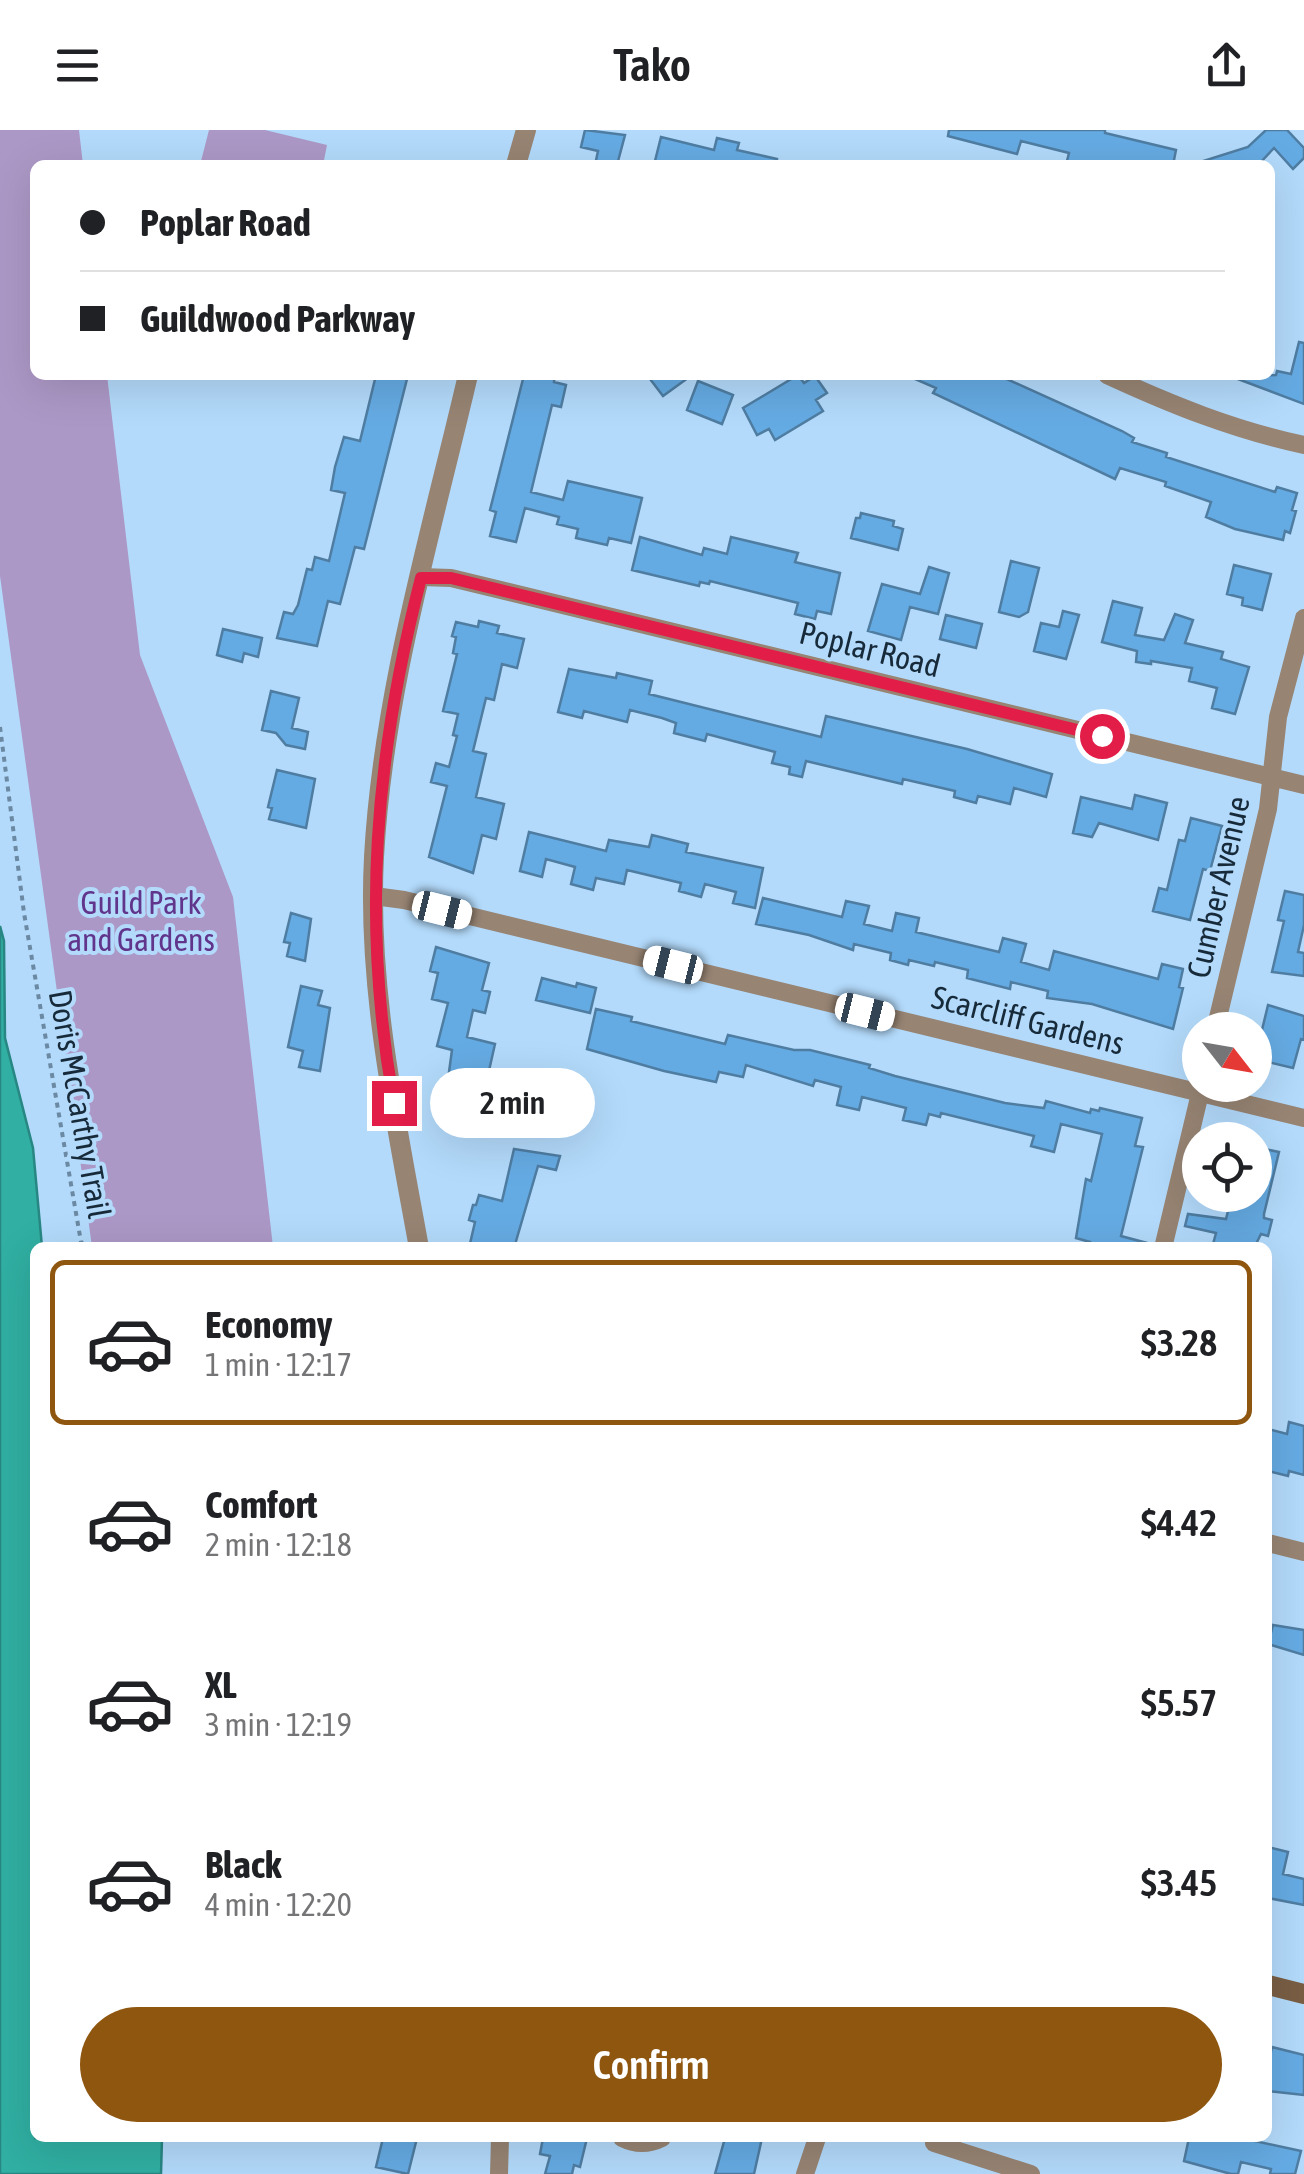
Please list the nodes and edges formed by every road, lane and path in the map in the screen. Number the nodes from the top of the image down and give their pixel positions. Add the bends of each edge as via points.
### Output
1 (526, 130) edge
2 (517, 160) edge
3 (467, 380) edge
4 (1118, 380) edge
5 (1304, 445) edge
6 (421, 578) junction
7 (1304, 618) edge
8 (0, 727) edge
9 (1273, 778) junction
10 (1304, 785) edge
11 (374, 896) junction
12 (1219, 1012) edge
13 (1182, 1084) edge
14 (1198, 1102) edge
15 (1247, 1102) edge
16 (1304, 1118) edge
17 (81, 1242) edge
18 (418, 1242) edge
19 (1164, 1242) edge
20 (1272, 1544) edge
21 (1304, 1552) edge
22 (1272, 1986) edge
23 (1304, 1994) edge
24 (500, 2142) edge
25 (816, 2142) edge
26 (938, 2142) edge
27 (499, 2174) edge
28 (805, 2174) edge
29 (1031, 2174) edge

1 - 2 street
3 - 6 street
4 - 5 street via 1203,418
6 - 9 street, Poplar Road via 451,578
6 - 11 street via 386,736
7 - 9 street, Cumber Avenue via 1286,677
8 - 17 path, Doris McCarthy Trail via 24,914
9 - 10 street, Poplar Road
9 - 12 street, Cumber Avenue
11 - 13 street, Scarcliff Gardens
11 - 18 street via 387,1067
14 - 19 street
15 - 16 street, Scarcliff Gardens
20 - 21 street
22 - 23 main road
24 - 27 street
25 - 28 street
26 - 29 street

